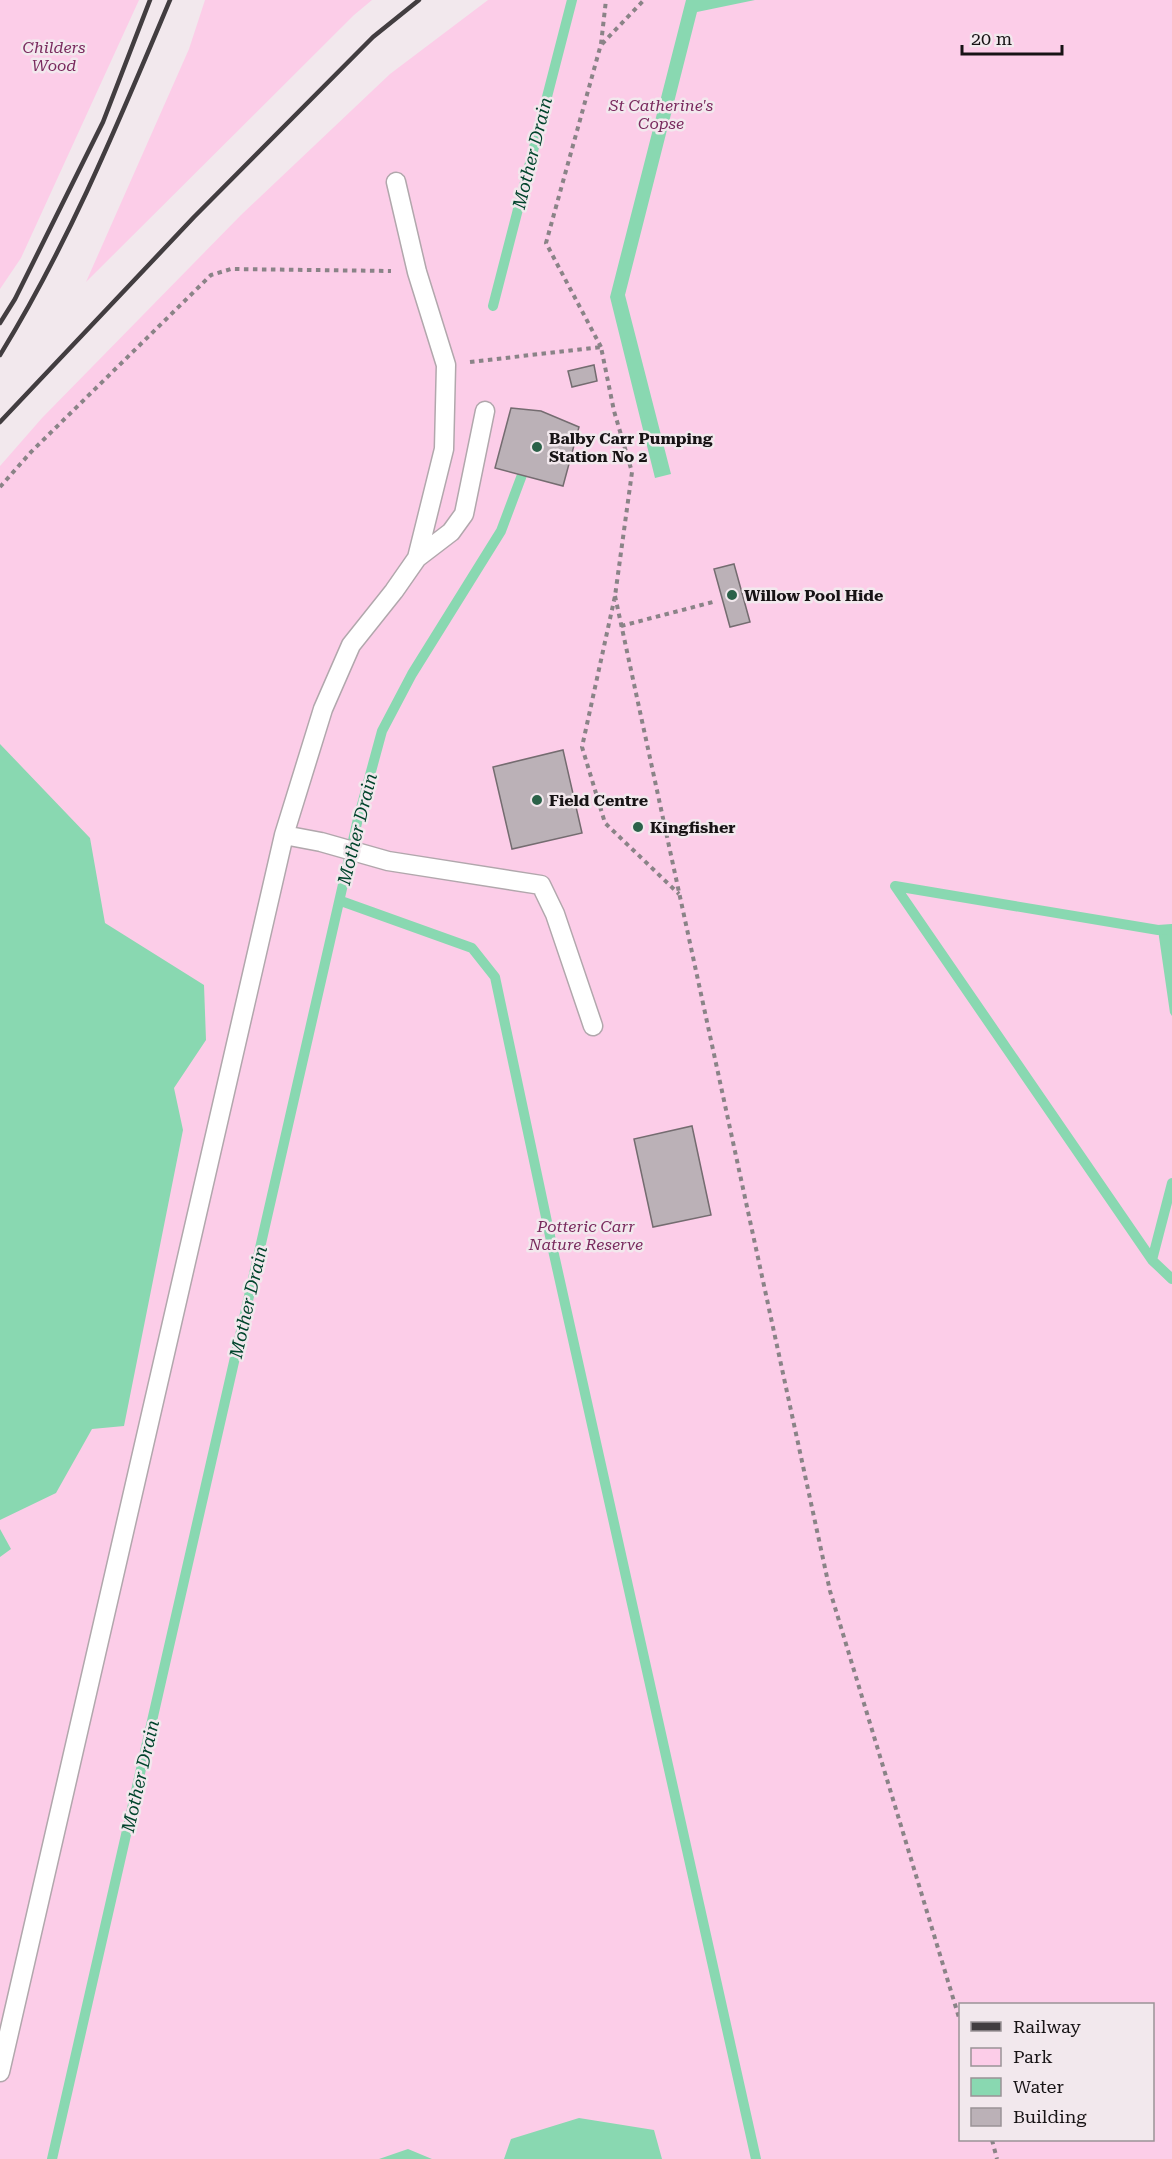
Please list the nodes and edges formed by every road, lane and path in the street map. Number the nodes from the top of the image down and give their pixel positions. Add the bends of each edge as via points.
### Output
1 (606, 0) edge
2 (644, 0) edge
3 (602, 45) junction
4 (396, 182) dead end
5 (417, 272) junction
6 (601, 347) junction
7 (446, 365) junction
8 (485, 411) dead end
9 (0, 487) edge
10 (417, 558) junction
11 (615, 596) junction
12 (713, 602) dead end
13 (621, 626) junction
14 (284, 835) junction
15 (679, 894) junction
16 (593, 1026) dead end
17 (959, 2018) edge
18 (0, 2073) edge
19 (992, 2141) edge
20 (997, 2159) edge

1 - 3 path
2 - 3 path
3 - 6 path via 546,243
4 - 5 lane
5 - 7 lane
5 - 9 path via 231,269 212,275
6 - 7 path
6 - 11 path via 632,472
7 - 10 lane via 444,449
8 - 10 lane via 464,514 451,532
10 - 14 lane via 351,645 323,709
11 - 13 path
11 - 15 path via 582,747 605,823
12 - 13 path
13 - 15 path
14 - 16 lane via 388,861 541,885 555,914
14 - 18 lane
15 - 17 path via 830,1591
19 - 20 path

